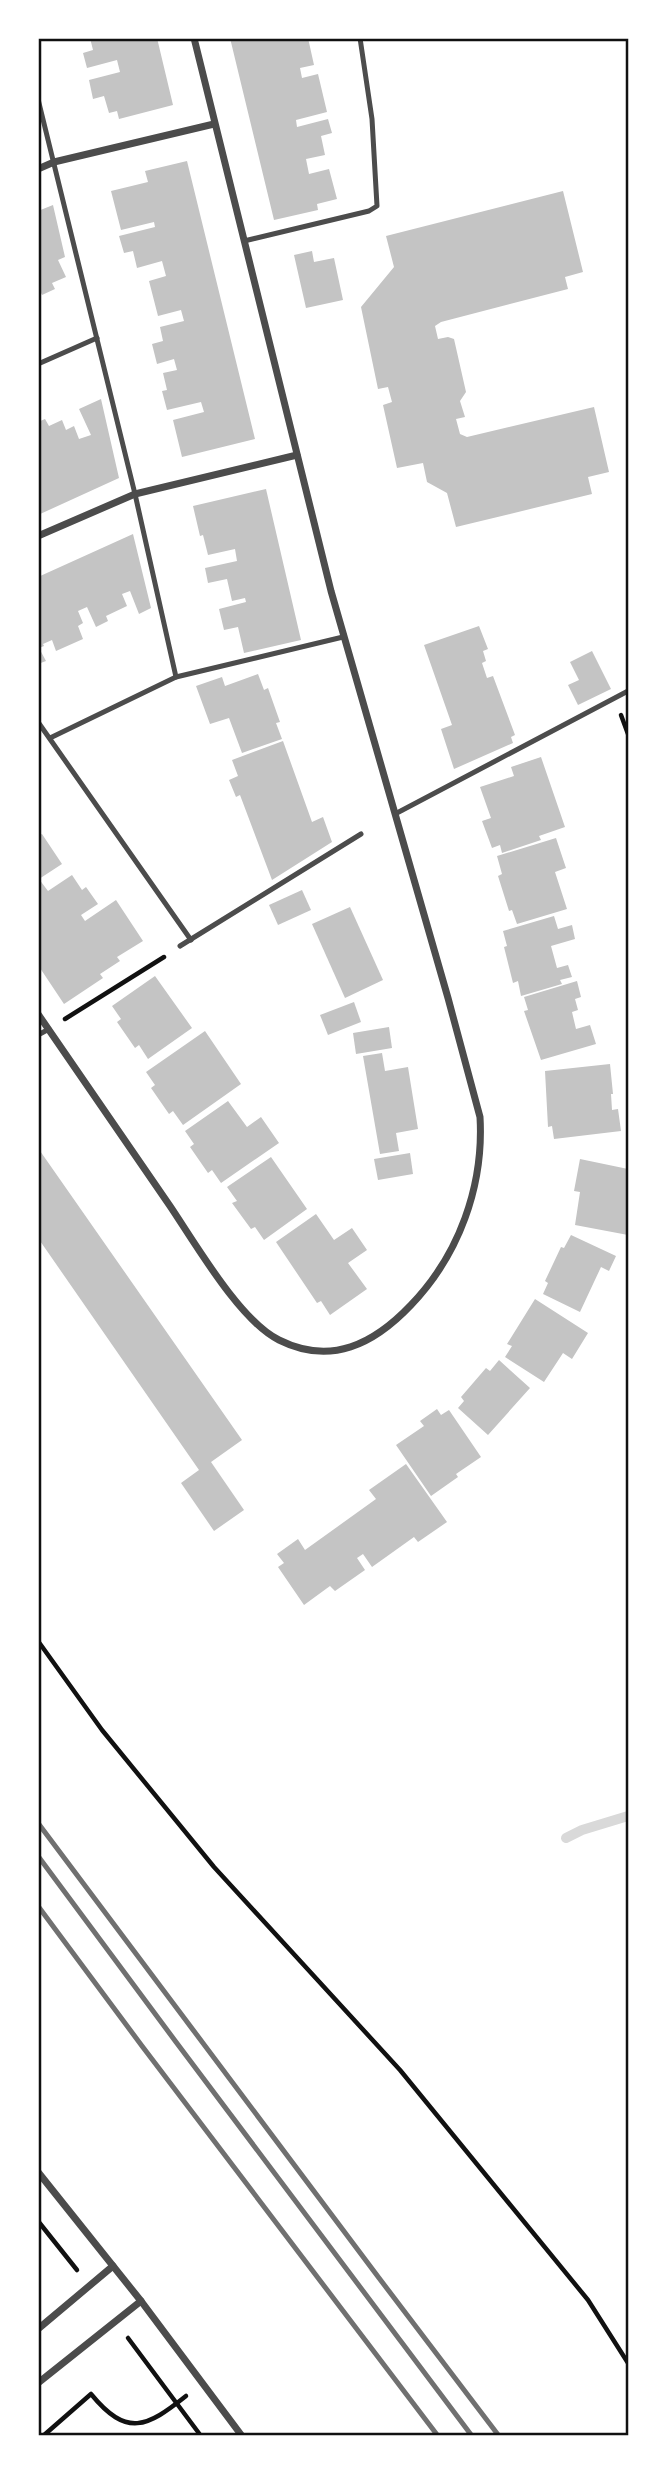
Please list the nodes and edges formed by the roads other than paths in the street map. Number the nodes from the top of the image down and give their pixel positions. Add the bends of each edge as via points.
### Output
1 (194, 38) edge
2 (360, 38) edge
3 (38, 99) edge
4 (214, 124) junction
5 (54, 162) junction
6 (38, 169) edge
7 (244, 241) junction
8 (97, 338) junction
9 (38, 364) edge
10 (297, 455) junction
11 (135, 494) junction
12 (38, 536) edge
13 (343, 637) junction
14 (176, 677) junction
15 (628, 691) edge
16 (38, 722) edge
17 (50, 738) junction
18 (394, 814) junction
19 (361, 834) dead end
20 (191, 940) junction
21 (180, 946) road end
22 (38, 1013) edge
23 (49, 1029) junction
24 (38, 1035) edge
25 (38, 2172) edge
26 (113, 2266) junction
27 (141, 2301) junction
28 (38, 2329) edge
29 (38, 2383) edge
30 (242, 2435) edge

1 - 4 street
2 - 7 lane via 372,119 377,205 369,211
3 - 5 lane
4 - 5 street
4 - 7 street
5 - 6 street
5 - 8 lane
7 - 10 street
8 - 9 lane
8 - 11 lane
10 - 11 street
10 - 13 street
11 - 12 street
11 - 14 lane
13 - 14 lane
13 - 18 street
14 - 17 lane
15 - 18 lane
16 - 17 lane
17 - 20 lane
18 - 23 street via 474,1093 481,1135 474,1188 451,1251 431,1283 373,1338 317,1352 290,1345 261,1329 208,1262
19 - 20 lane
20 - 21 lane
22 - 23 street
23 - 24 lane
25 - 26 street
26 - 27 street
26 - 28 street
27 - 29 street
27 - 30 street

